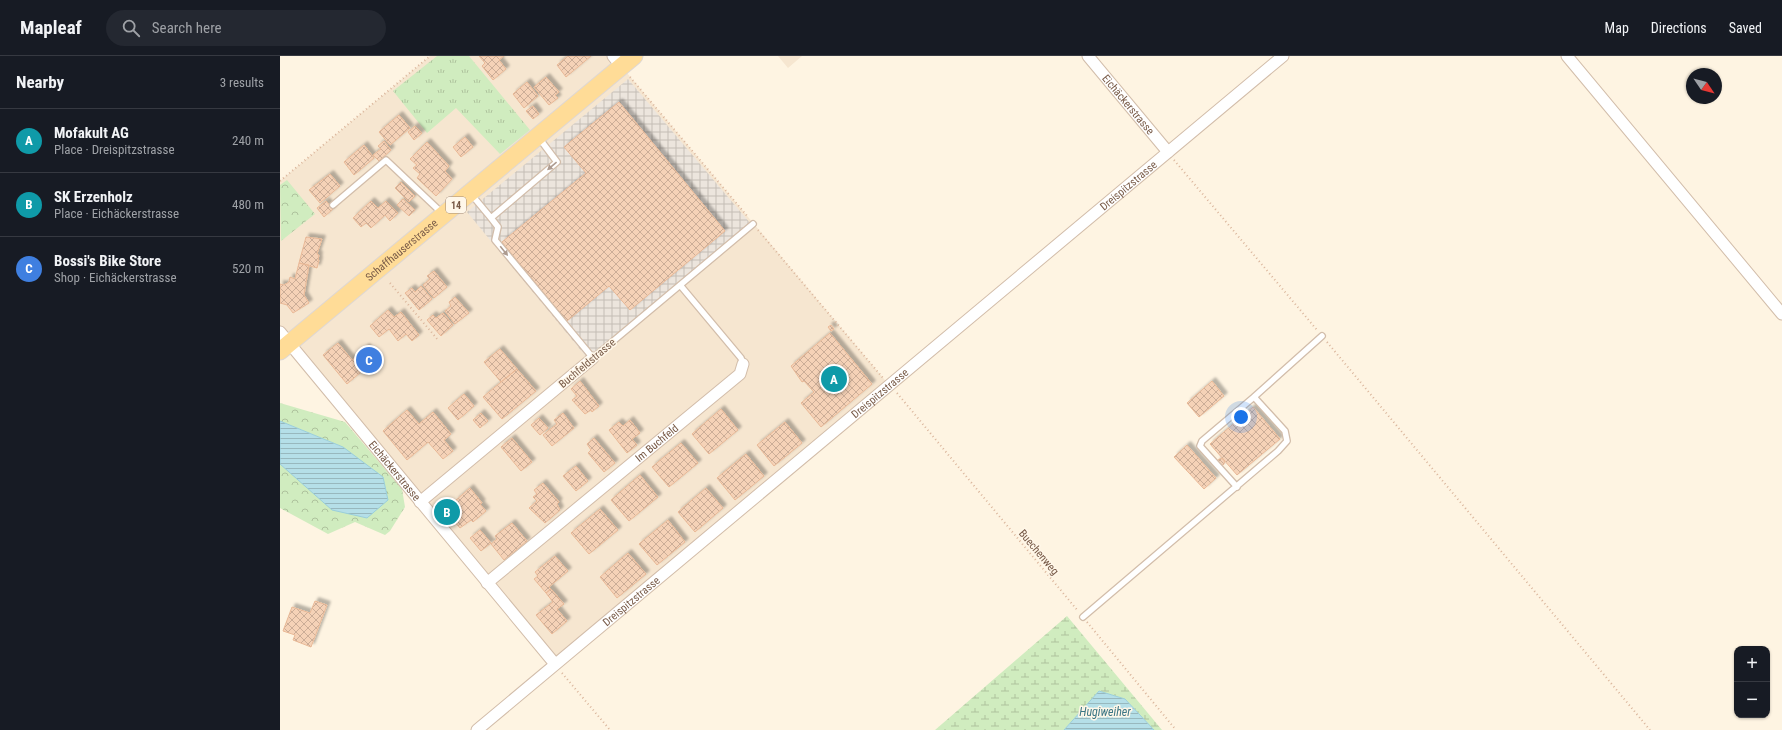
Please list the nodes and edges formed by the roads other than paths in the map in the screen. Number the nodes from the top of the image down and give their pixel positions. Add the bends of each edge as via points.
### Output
1 (1088, 56) edge
2 (1283, 56) edge
3 (1567, 56) edge
4 (623, 59) edge
5 (538, 136) junction
6 (1168, 152) junction
7 (470, 193) junction
8 (333, 205) dead end
9 (444, 214) junction
10 (491, 218) junction
11 (753, 224) dead end
12 (680, 285) junction
13 (1782, 314) edge
14 (1322, 336) road end
15 (283, 342) edge
16 (592, 358) junction
17 (742, 364) joint
18 (1254, 397) junction
19 (1237, 487) junction
20 (420, 502) junction
21 (487, 583) junction
22 (1083, 618) road end
23 (556, 664) junction
24 (477, 730) edge

1 - 6 street, Eichäckerstrasse
2 - 6 street, Dreispitzstrasse
3 - 13 street
4 - 5 main road, Schaffhauserstrasse / 14
5 - 7 main road, Schaffhauserstrasse / 14
5 -> 10 lane via 557,162
6 - 23 street, Dreispitzstrasse
7 - 9 main road, Schaffhauserstrasse / 14
7 - 10 lane
8 - 9 lane via 386,160
9 - 15 main road, Schaffhauserstrasse / 14
10 -> 16 lane via 498,227 496,240
11 - 12 lane, Buchfeldstrasse
12 - 16 lane, Buchfeldstrasse
12 - 17 lane, Im Buchfeld via 741,358
14 - 18 lane
15 - 20 street, Eichäckerstrasse
16 - 20 street, Buchfeldstrasse
17 - 21 street, Im Buchfeld via 740,374
18 - 19 lane via 1284,431 1287,441
18 - 19 lane via 1202,441 1200,446
19 - 22 lane
20 - 21 street, Eichäckerstrasse
21 - 23 street, Eichäckerstrasse
23 - 24 street, Dreispitzstrasse

